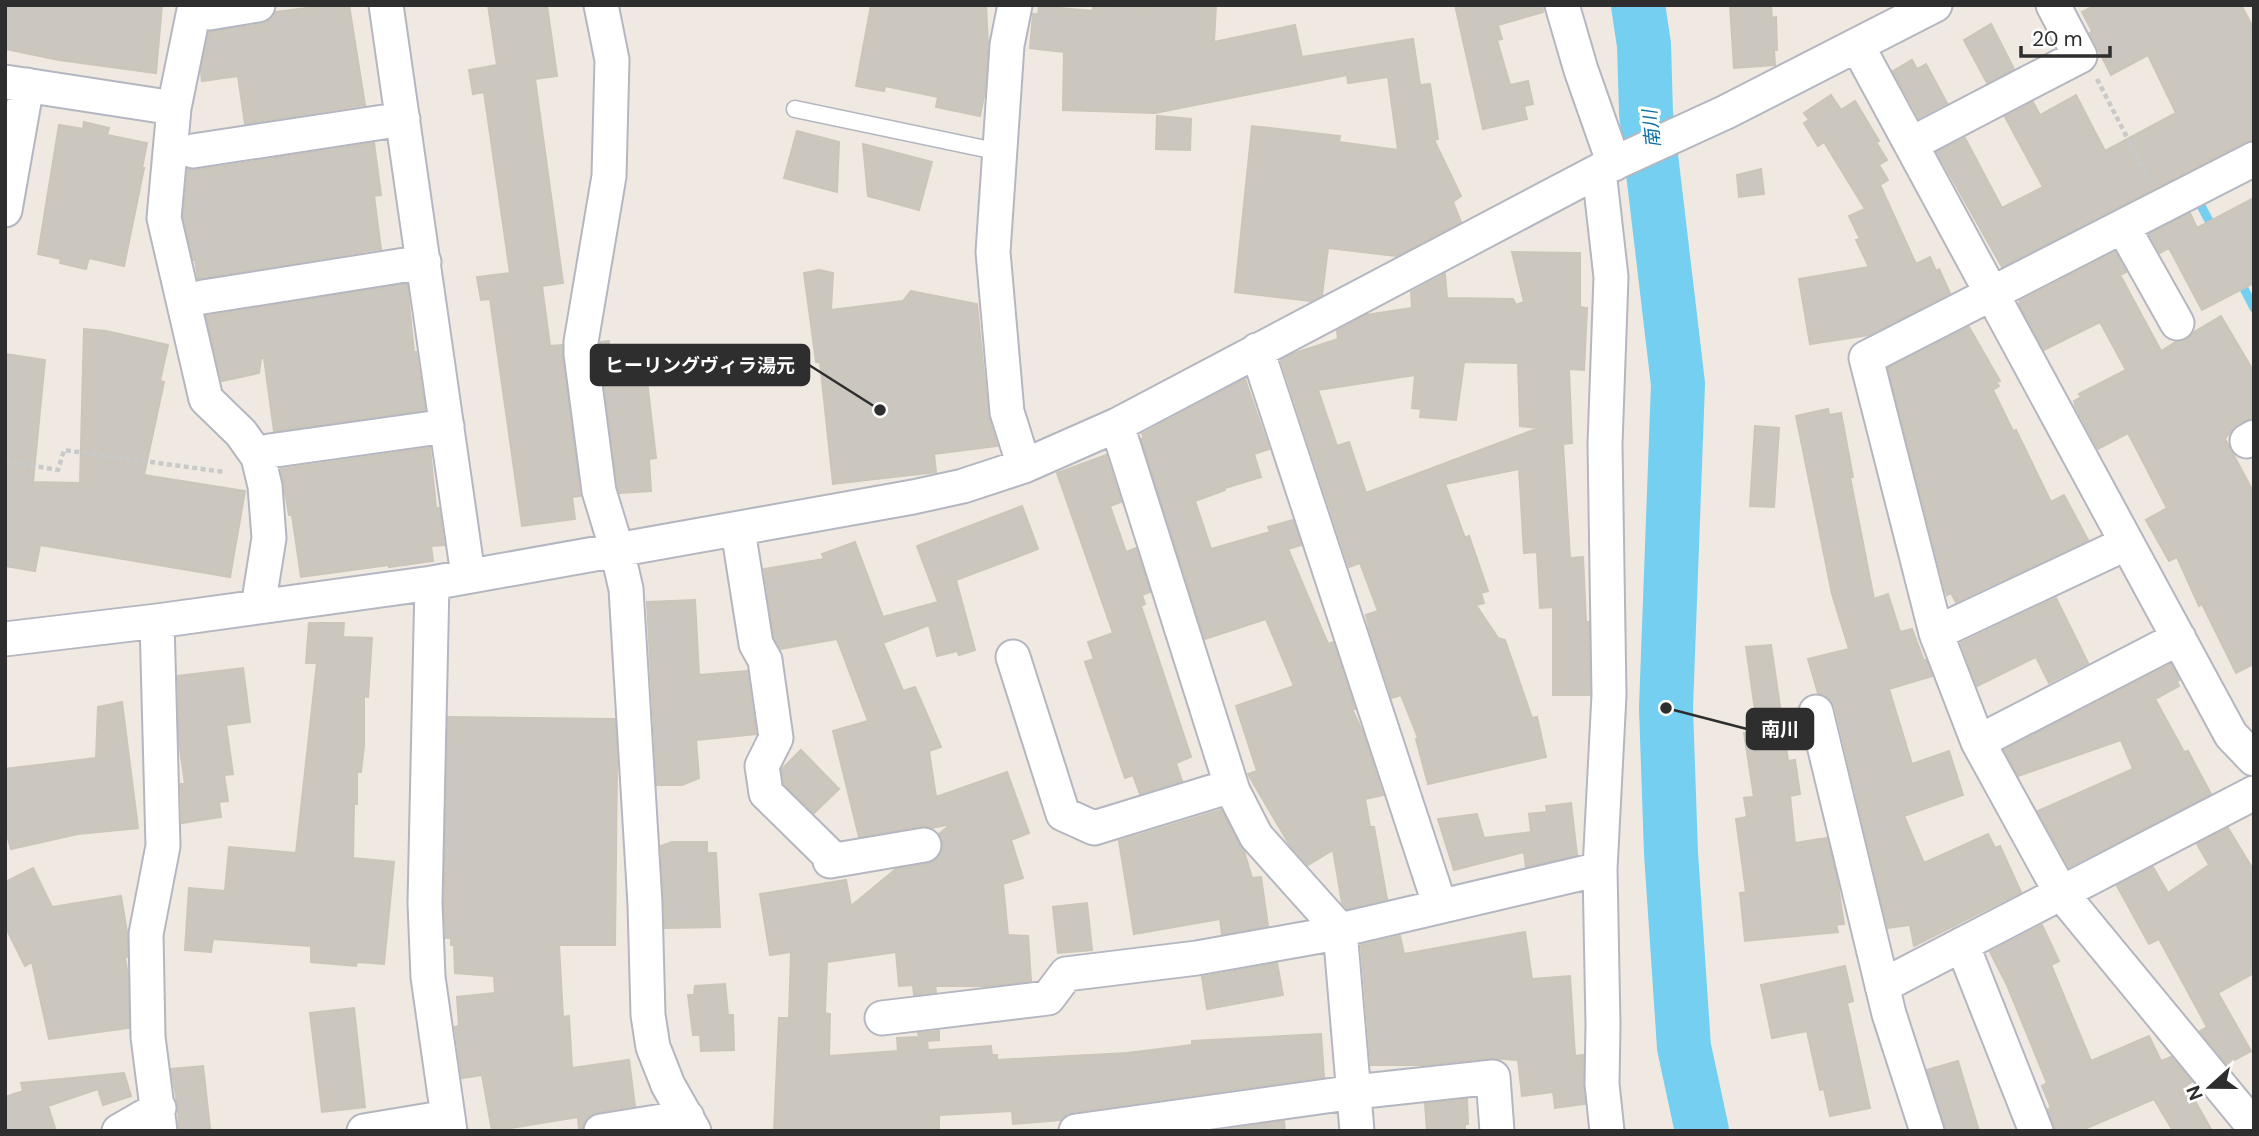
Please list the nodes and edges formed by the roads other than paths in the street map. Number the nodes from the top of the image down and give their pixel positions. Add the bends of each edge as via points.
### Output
1 (258, 5) edge
2 (386, 5) edge
3 (601, 5) edge
4 (1015, 5) edge
5 (1562, 5) edge
6 (1935, 5) edge
7 (2053, 5) edge
8 (202, 9) edge
9 (1857, 45) junction
10 (16, 84) edge
11 (174, 108) junction
12 (795, 109) dead end
13 (403, 119) junction
14 (1911, 144) junction
15 (193, 151) dead end
16 (1000, 152) junction
17 (2254, 159) edge
18 (1606, 167) junction
19 (5, 211) edge
20 (2123, 227) junction
21 (425, 262) junction
22 (1992, 293) junction
23 (203, 297) dead end
24 (2177, 323) dead end
25 (1257, 351) junction
26 (1116, 425) junction
27 (447, 426) junction
28 (269, 451) dead end
29 (1024, 466) junction
30 (738, 530) junction
31 (2127, 543) junction
32 (617, 550) junction
33 (468, 575) junction
34 (432, 583) junction
35 (258, 607) junction
36 (157, 621) junction
37 (1936, 633) junction
38 (2179, 638) junction
39 (5, 639) edge
40 (1013, 657) dead end
41 (1816, 712) dead end
42 (1978, 742) junction
43 (2254, 759) edge
44 (1231, 786) junction
45 (2254, 793) edge
46 (924, 845) dead end
47 (1600, 869) junction
48 (2061, 893) junction
49 (1440, 906) junction
50 (1340, 930) junction
51 (1962, 944) junction
52 (1882, 986) junction
53 (882, 1018) dead end
54 (1355, 1093) junction
55 (160, 1119) edge
56 (449, 1124) edge
57 (690, 1124) edge
58 (2254, 1127) edge
59 (119, 1131) edge
60 (364, 1131) edge
61 (601, 1131) edge
62 (1076, 1131) edge
63 (1357, 1131) edge
64 (1497, 1131) edge
65 (1607, 1131) edge
66 (1927, 1131) edge
67 (2036, 1131) edge

1 - 8 street
2 - 13 street
3 - 32 street via 612,60 609,176 581,354 599,491
4 - 16 street via 1007,45
5 - 18 street
6 - 9 street
7 - 14 street via 2080,56
8 - 11 street
9 - 14 street
9 - 18 street
10 - 11 street
10 - 19 street
11 - 35 street via 164,218 206,399 258,457 269,538
12 - 16 lane
13 - 15 street
13 - 21 street
14 - 22 street
16 - 29 street via 993,252 1000,348 1007,412
17 - 20 street
18 - 25 street
18 - 47 street via 1611,278 1605,444 1609,695
20 - 22 street
20 - 24 street
21 - 23 street
21 - 27 street
22 - 31 street
22 - 37 street via 1866,358
25 - 26 street
25 - 49 street
26 - 29 street
26 - 44 street
27 - 28 street
27 - 33 street
29 - 30 street via 938,491
30 - 32 street
30 - 46 street via 776,738 762,766 766,793 830,861
31 - 37 street
31 - 38 street
32 - 33 street
32 - 57 street via 626,589 648,1015 653,1047
33 - 34 street
34 - 35 street
34 - 56 street via 425,903 428,977
35 - 36 street
36 - 39 street
36 - 55 street via 163,846 146,934 148,1037
37 - 42 street
38 - 42 street
38 - 43 street via 2231,735
40 - 44 street via 1063,814 1094,828
41 - 52 street
42 - 48 street
44 - 50 street via 1256,836
45 - 48 street
47 - 49 street
47 - 65 street via 1602,1084
48 - 51 street
48 - 58 street
49 - 50 street
50 - 53 street via 1197,958 1066,974 1048,998
50 - 54 street
51 - 52 street
51 - 67 street
52 - 66 street
54 - 62 street
54 - 63 street
54 - 64 street via 1493,1077
55 - 59 street
56 - 60 street
57 - 61 street

